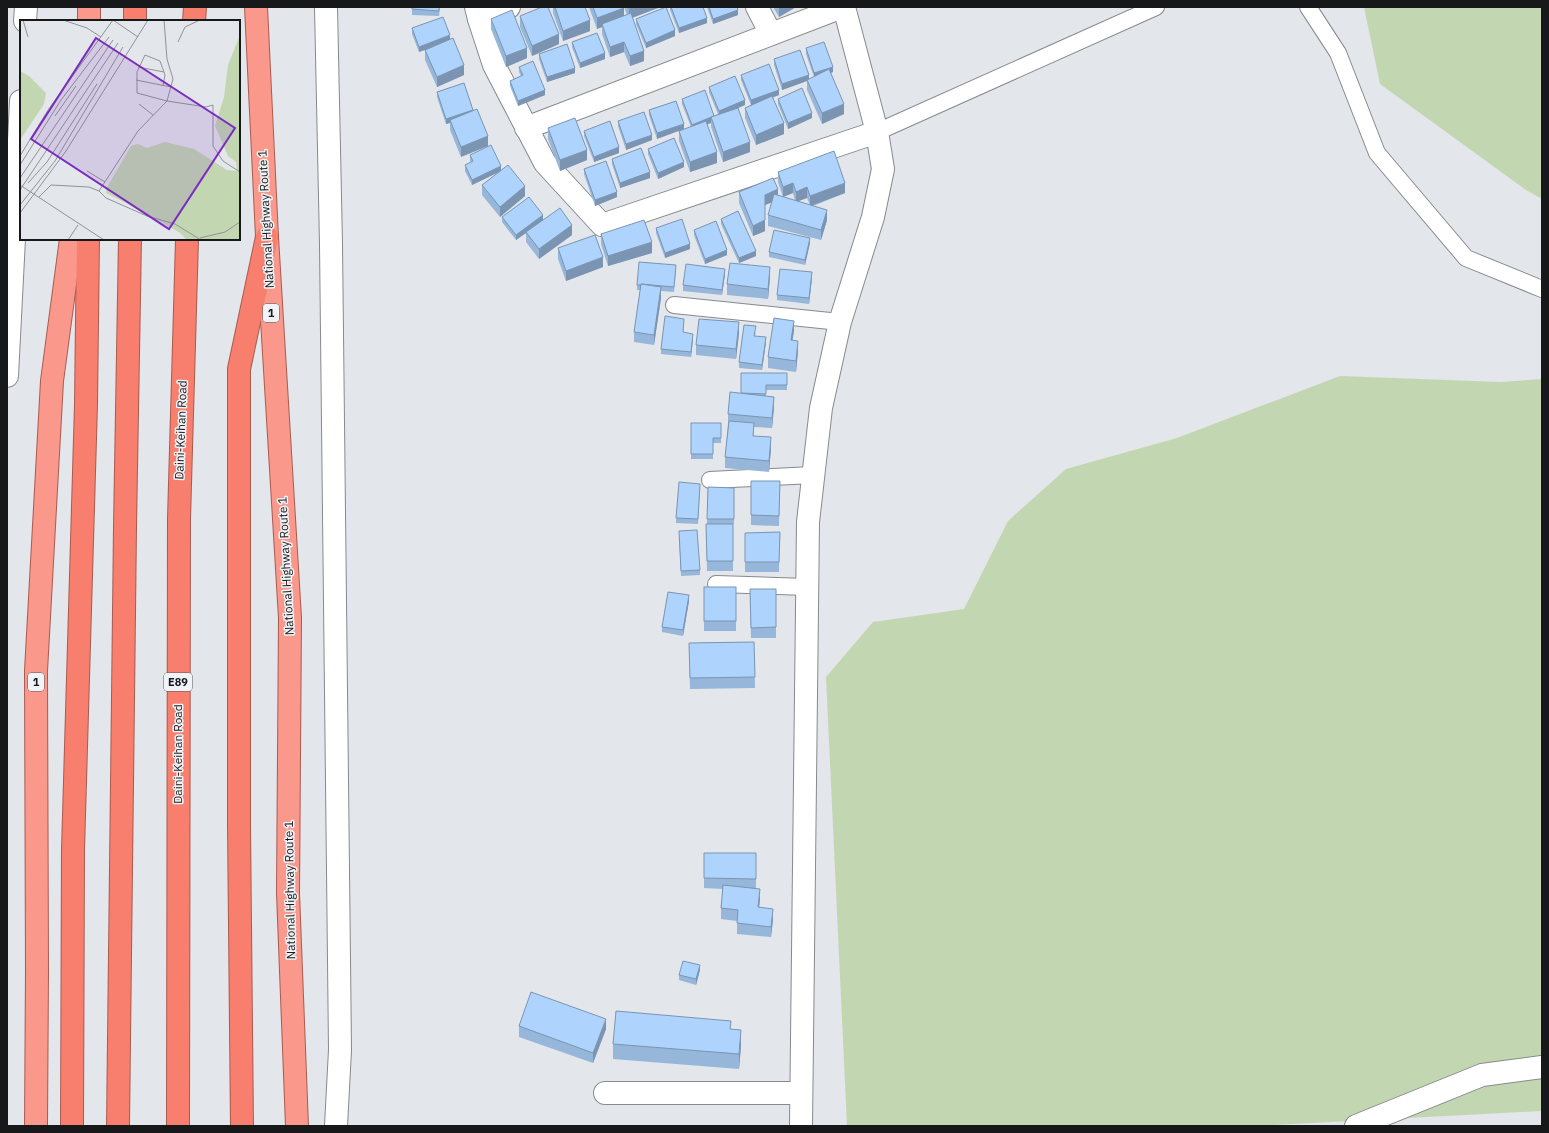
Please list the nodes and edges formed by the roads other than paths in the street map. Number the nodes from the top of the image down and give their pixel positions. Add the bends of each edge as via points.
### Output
1 (26, 7) edge
2 (89, 7) edge
3 (135, 7) edge
4 (195, 7) edge
5 (256, 7) edge
6 (326, 7) edge
7 (509, 7) edge
8 (757, 7) edge
9 (843, 7) edge
10 (1156, 7) edge
11 (1308, 7) edge
12 (478, 13) edge
13 (25, 20) edge
14 (89, 20) edge
15 (135, 20) edge
16 (194, 20) edge
17 (771, 34) junction
18 (20, 121) edge
19 (526, 128) junction
20 (877, 132) junction
21 (267, 237) junction
22 (71, 240) edge
23 (88, 240) edge
24 (130, 240) edge
25 (187, 240) edge
26 (1542, 289) edge
27 (674, 305) dead end
28 (840, 322) junction
29 (7, 376) edge
30 (813, 475) junction
31 (710, 480) dead end
32 (716, 584) dead end
33 (807, 587) junction
34 (1542, 1067) edge
35 (606, 1093) dead end
36 (801, 1093) junction
37 (36, 1126) edge
38 (72, 1126) edge
39 (118, 1126) edge
40 (178, 1126) edge
41 (242, 1126) edge
42 (297, 1126) edge
43 (336, 1126) edge
44 (801, 1126) edge
45 (1356, 1126) edge

1 - 13 street
2 - 14 highway
3 - 15 highway
4 - 16 highway
5 - 21 highway, National Highway Route 1 / 1
6 - 43 street via 340,1034
7 - 12 street
8 - 17 street
9 - 17 street
9 - 20 street
10 - 20 lane
11 - 26 lane via 1338,53 1377,153 1466,258
12 - 19 street via 494,65
17 - 19 street
18 - 29 street
19 - 20 street via 545,163 602,225
20 - 28 street via 883,170 873,217
21 - 41 highway via 239,369
21 - 42 highway, National Highway Route 1 / 1 via 290,618 288,893
22 - 37 highway, 1 via 52,382 36,671
23 - 38 highway via 86,404 73,850
24 - 39 highway
25 - 40 highway, Daini-Keihan Road / E89 via 179,519
27 - 28 lane
28 - 30 street via 821,408
30 - 31 lane
30 - 33 street via 808,522
32 - 33 lane
33 - 36 street
34 - 45 street via 1482,1075
35 - 36 street
36 - 44 street

